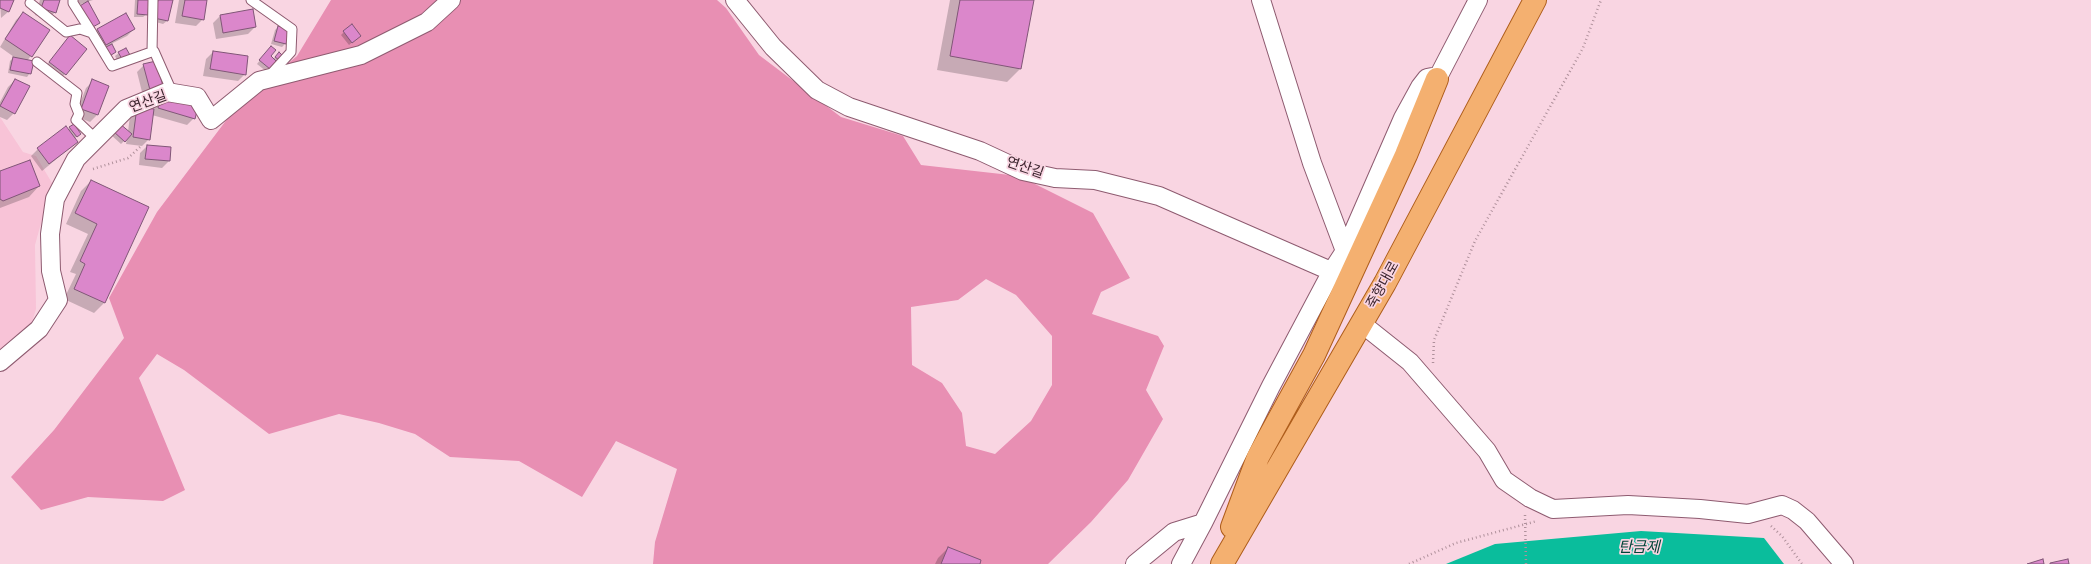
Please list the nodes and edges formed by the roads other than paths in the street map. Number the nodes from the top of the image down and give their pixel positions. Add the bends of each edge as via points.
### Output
1 (73, 0) edge
2 (153, 0) edge
3 (251, 0) edge
4 (451, 0) edge
5 (735, 0) edge
6 (1261, 0) edge
7 (1478, 0) edge
8 (1534, 0) edge
9 (30, 2) dead end
10 (92, 33) junction
11 (152, 52) junction
12 (37, 62) dead end
13 (266, 79) junction
14 (1437, 79) junction
15 (173, 94) junction
16 (96, 139) junction
17 (1345, 251) junction
18 (1341, 275) junction
19 (1361, 323) junction
20 (0, 362) edge
21 (1203, 523) junction
22 (1135, 564) edge
23 (1181, 564) edge
24 (1218, 564) edge
25 (1222, 564) edge
26 (1844, 564) edge

1 - 10 lane
2 - 11 lane
3 - 13 lane via 292,29 291,52
4 - 13 street, 연산길 via 427,22 361,55
5 - 18 street, 연산길 via 773,47 817,90 849,107 980,151 1023,171 1055,178 1095,180 1160,196
6 - 17 street via 1312,163
7 - 14 street
8 - 19 main road, 죽향대로 via 1385,283
9 - 10 lane via 66,32 80,29
10 - 11 lane via 112,66
11 - 15 lane via 154,51
12 - 16 lane via 77,93 75,104 79,114 76,120
13 - 15 street, 연산길 via 259,81 211,120 197,97
14 - 17 street via 1427,78 1403,118
14 - 18 main road via 1406,155
15 - 16 street, 연산길 via 167,92 126,109
16 - 20 street, 연산길 via 76,159 55,199 50,234 51,271 58,300 39,329
17 - 18 street
18 - 21 street via 1271,386
18 - 24 main road via 1314,355 1258,457
19 - 25 main road, 죽향대로
19 - 26 street via 1410,362 1487,451 1504,480 1530,498 1553,509 1628,505 1748,514 1782,505 1793,510 1807,522
21 - 22 street via 1174,532
21 - 23 street

